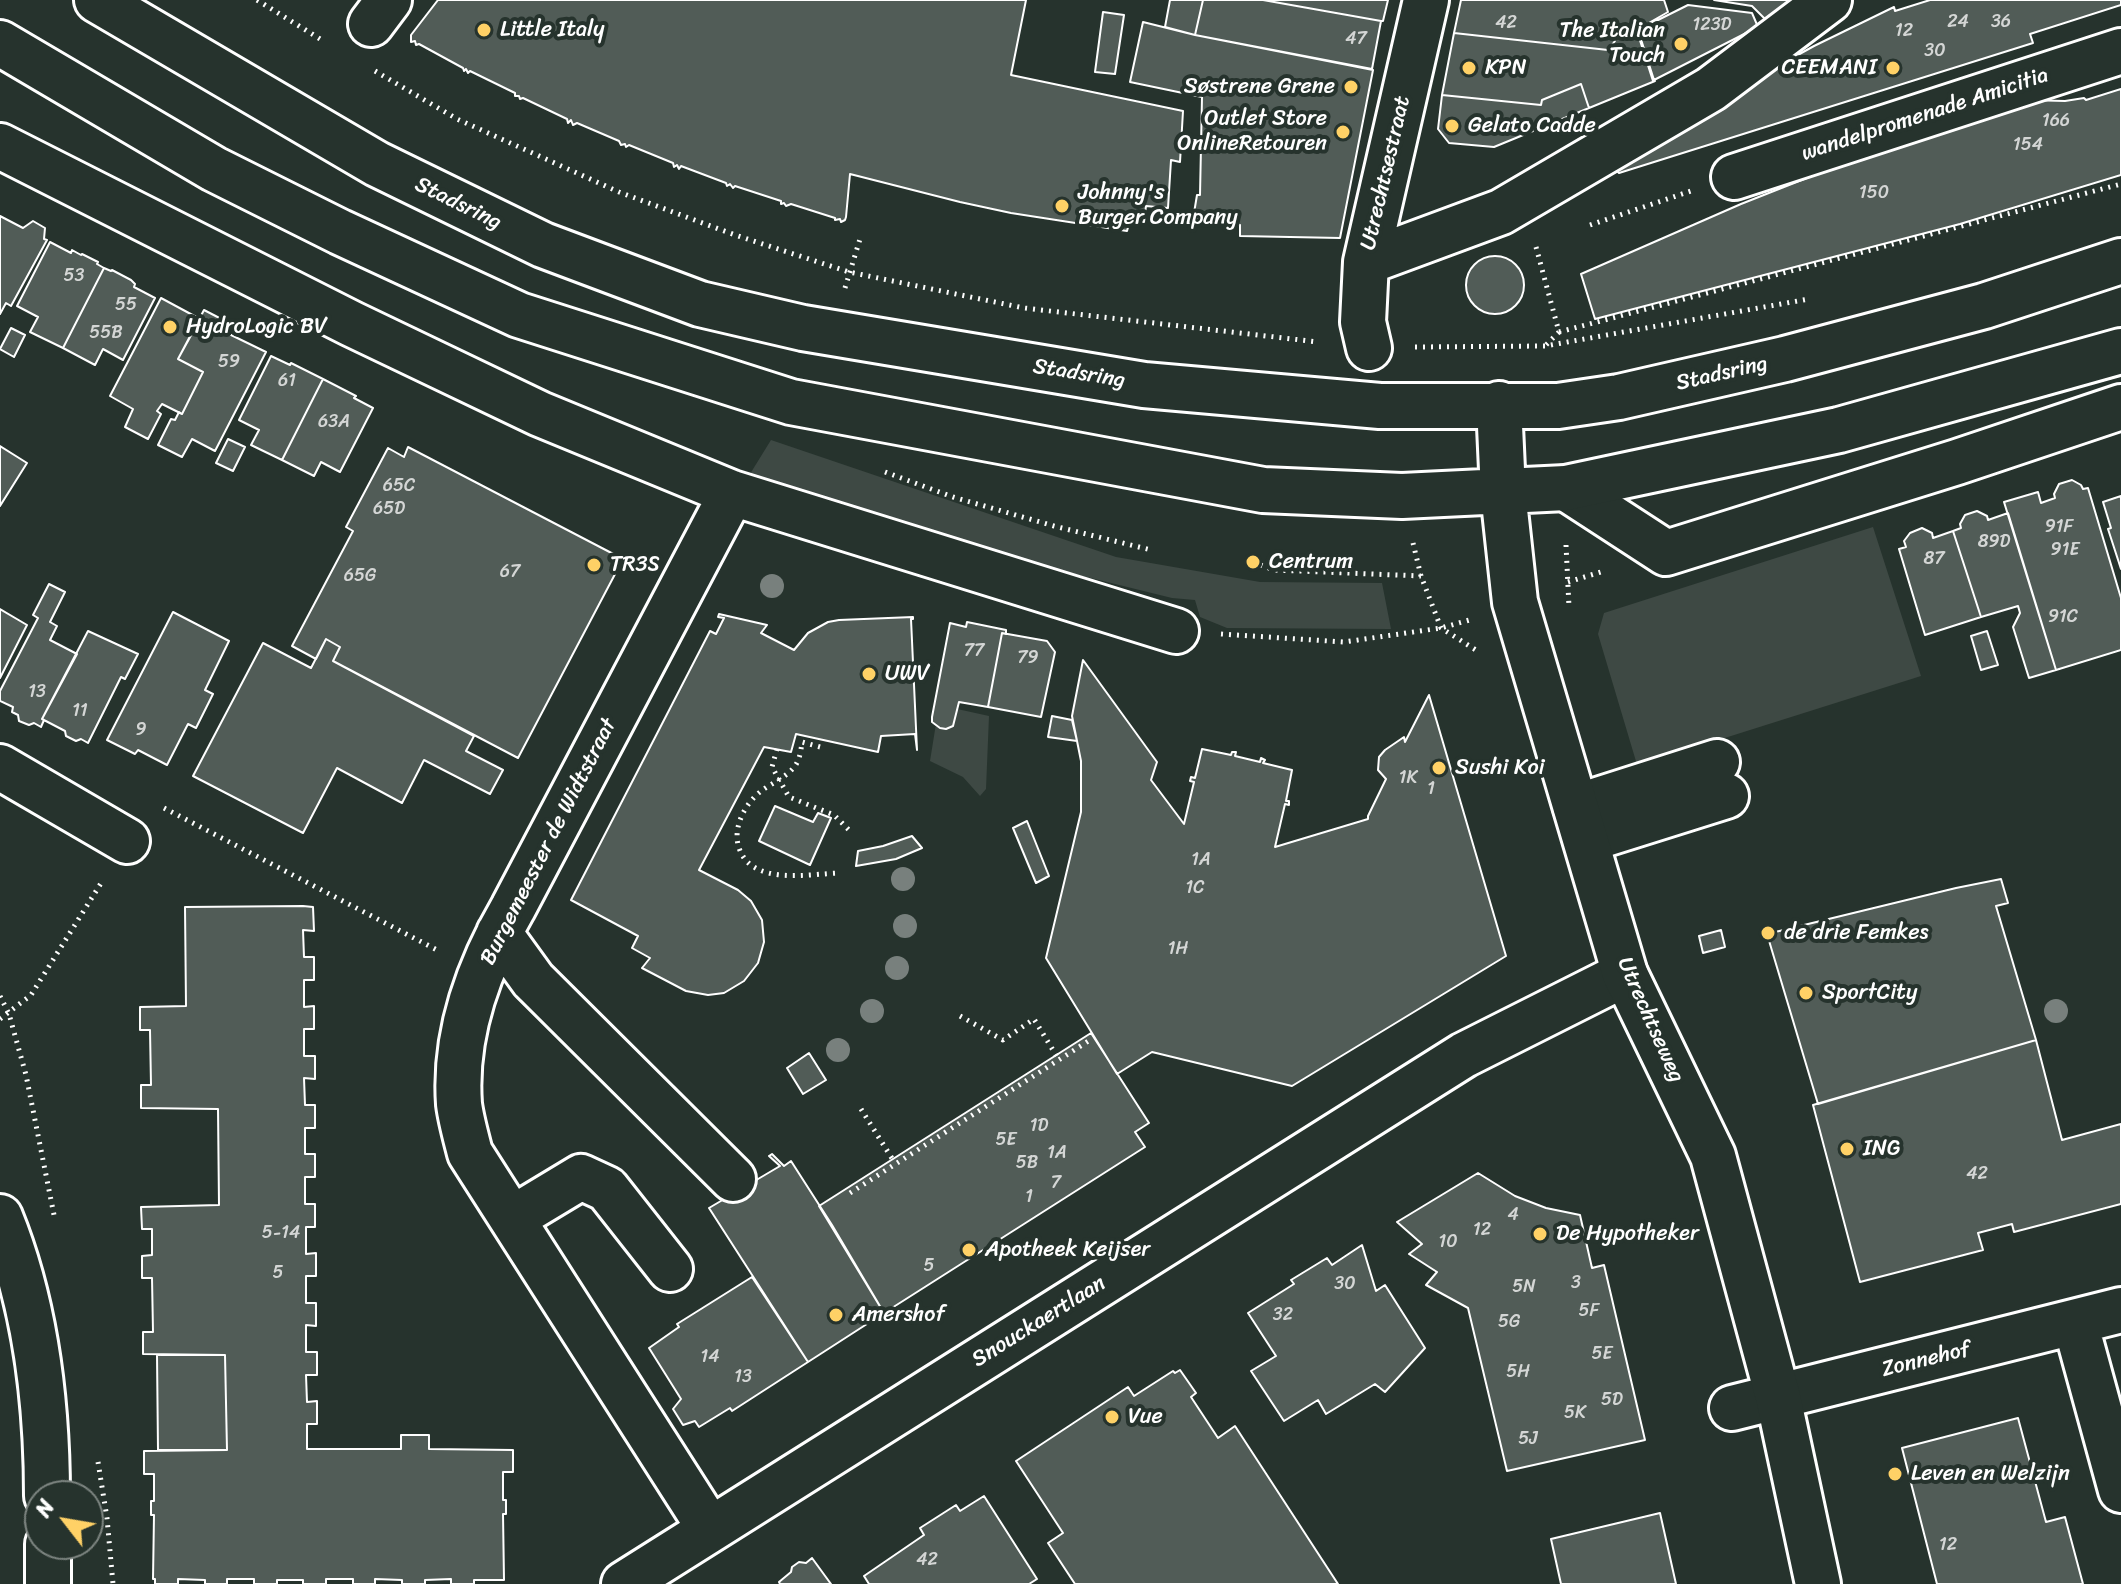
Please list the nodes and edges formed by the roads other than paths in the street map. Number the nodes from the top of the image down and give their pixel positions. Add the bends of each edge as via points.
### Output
1 (97, 0) edge
2 (1426, 0) edge
3 (1829, 0) edge
4 (0, 43) edge
5 (2119, 57) edge
6 (0, 146) edge
7 (1734, 177) road end
8 (2121, 261) edge
9 (1366, 262) junction
10 (1369, 348) road end
11 (2121, 351) edge
12 (1499, 404) junction
13 (2121, 407) edge
14 (1566, 488) junction
15 (1503, 492) junction
16 (732, 493) junction
17 (1176, 631) road end
18 (0, 767) edge
19 (1721, 779) dead end
20 (1581, 824) junction
21 (127, 841) road end
22 (499, 933) junction
23 (1625, 974) junction
24 (733, 1179) dead end
25 (0, 1217) edge
26 (513, 1218) junction
27 (670, 1269) dead end
28 (2121, 1310) edge
29 (2075, 1322) junction
30 (1778, 1397) junction
31 (1732, 1408) dead end
32 (47, 1480) edge
33 (2121, 1490) edge
34 (710, 1529) junction
35 (48, 1560) edge
36 (48, 1584) edge
37 (624, 1584) edge
38 (1818, 1584) edge

1 - 12 street, Stadsring via 377,164 543,245 700,304 803,328 1144,385 1380,406
2 - 9 street, Utrechtsestraat
3 - 9 street via 1711,89 1501,212
4 - 15 street via 214,169 519,315 791,402 1263,490 1402,496
5 - 7 street, wandelpromenade Amicitia
6 - 16 street via 540,414
8 - 12 street, Stadsring via 1984,306 1664,387 1558,406
9 - 10 street, Utrechtsestraat via 1363,322
11 - 14 street via 1839,430
12 - 15 street, Utrechtseweg
13 - 14 street via 1666,553
14 - 15 street
15 - 20 street, Utrechtseweg via 1515,602
16 - 17 street
16 - 22 street, Burgemeester de Widtstraat
18 - 21 street
19 - 20 street
20 - 23 street, Utrechtseweg
22 - 24 street via 533,980
22 - 26 street, Burgemeester de Widtstraat via 465,1021 459,1106 470,1153
23 - 30 street, Utrechtseweg via 1713,1156
23 - 34 street, Snouckaertlaan via 1464,1055
25 - 32 street via 26,1296 46,1431
26 - 27 street via 581,1177 607,1189
26 - 34 street, Burgemeester de Widtstraat
28 - 29 street, Zonnehof
29 - 30 street, Zonnehof
29 - 33 street
30 - 31 street, Zonnehof
30 - 38 street, Utrechtseweg
34 - 37 street, Snouckaertlaan
35 - 36 street

